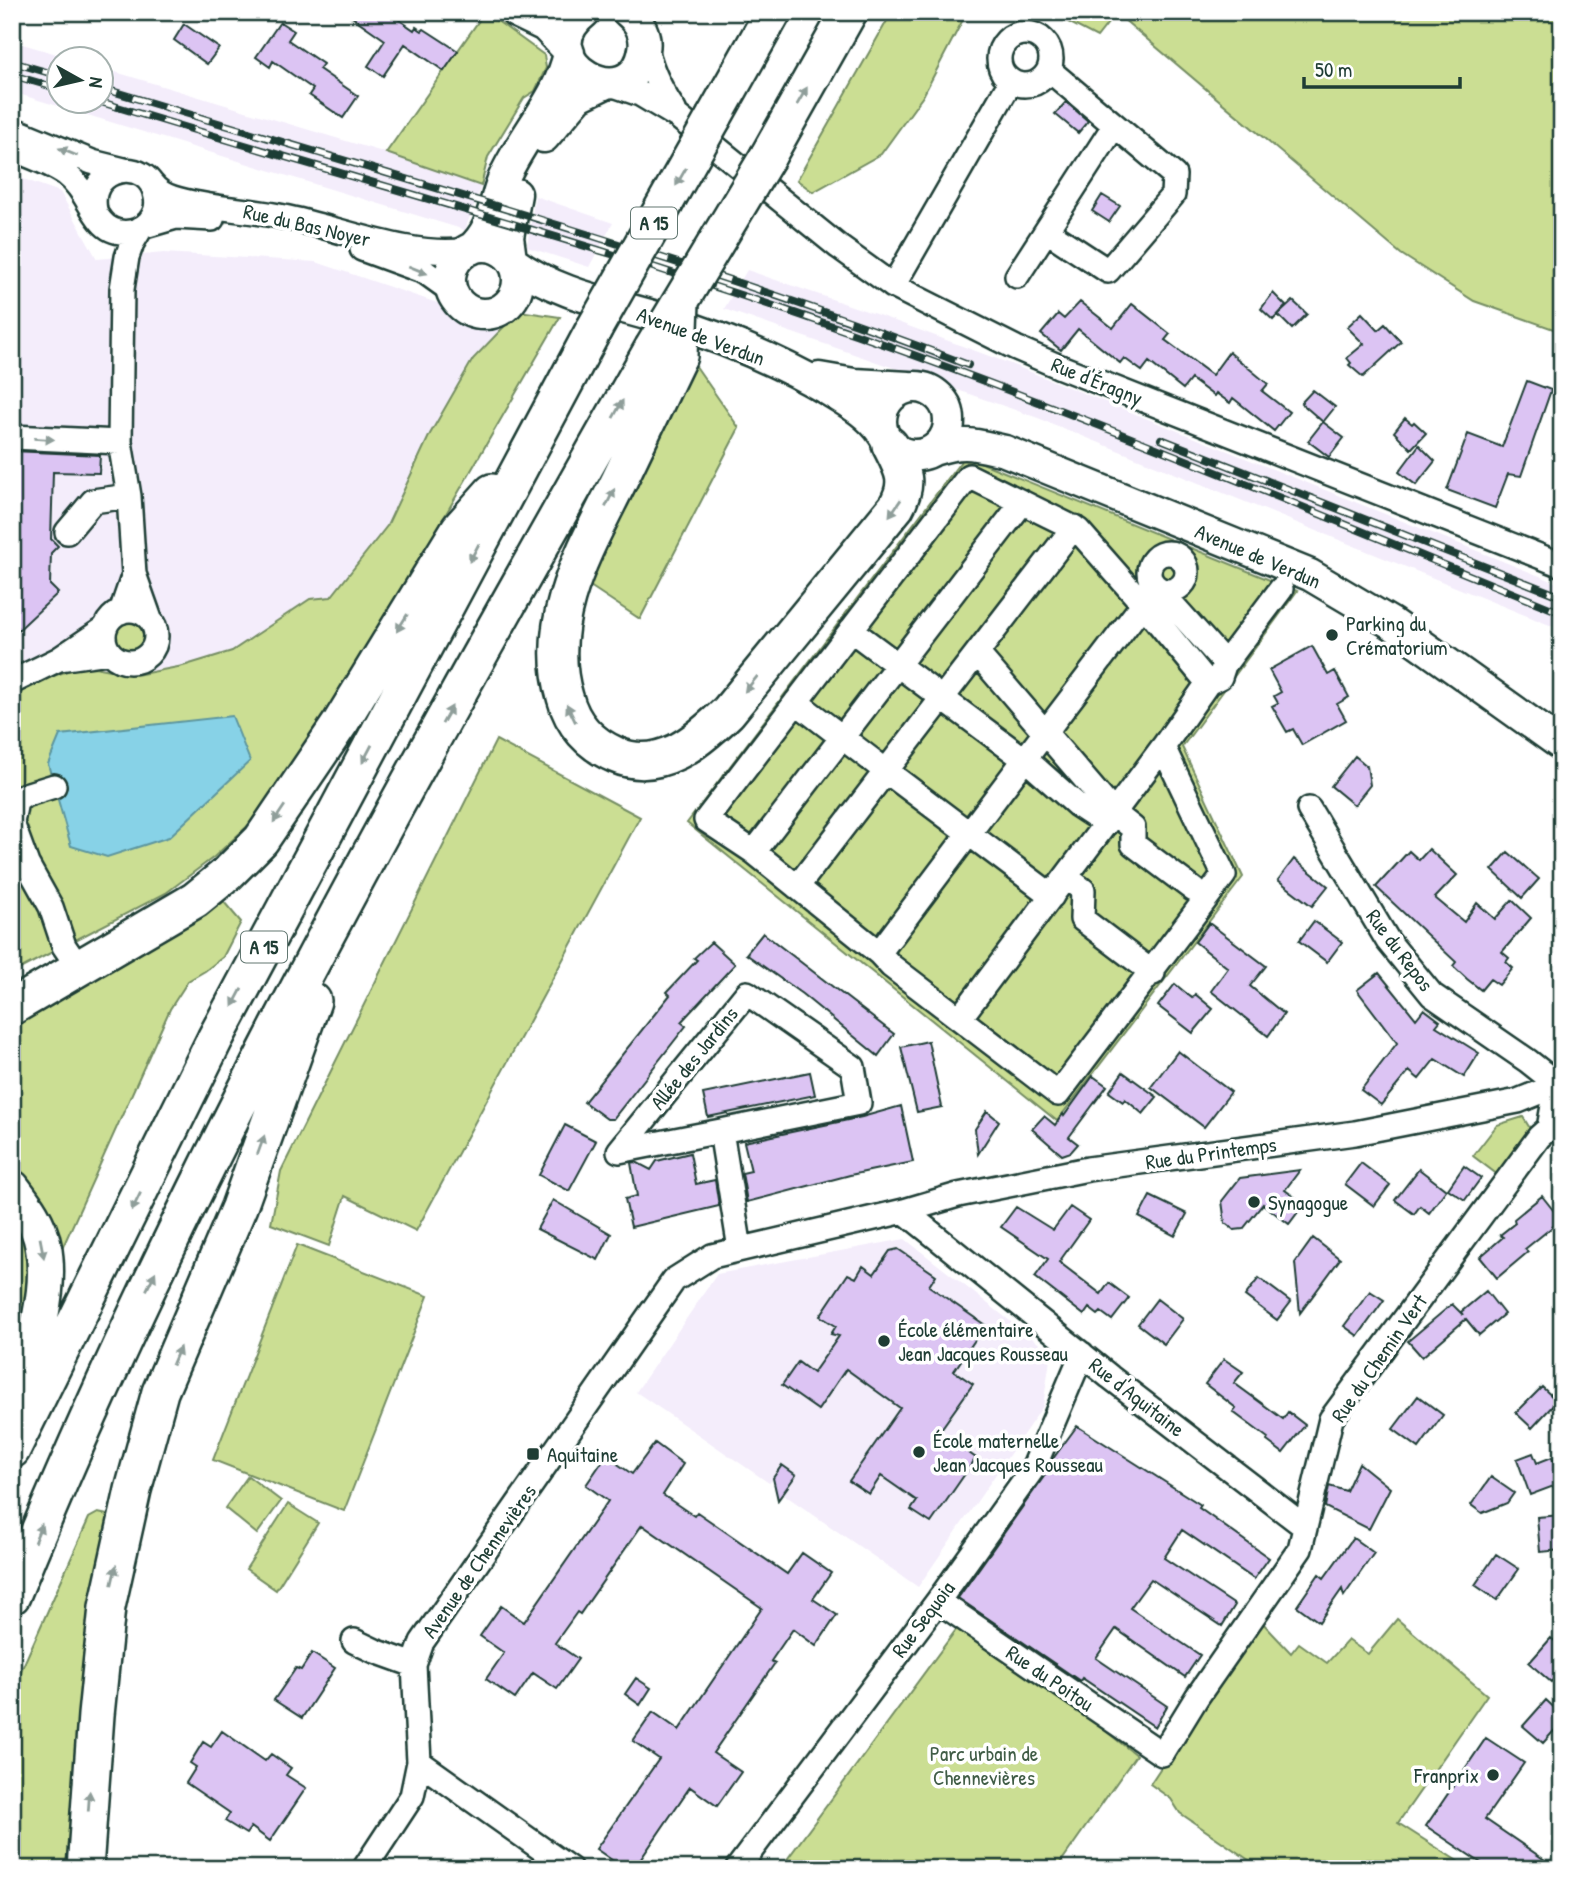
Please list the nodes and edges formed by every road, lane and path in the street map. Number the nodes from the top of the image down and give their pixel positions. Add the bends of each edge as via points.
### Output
1 (516, 12) edge
2 (585, 12) edge
3 (628, 12) edge
4 (773, 12) edge
5 (849, 12) edge
6 (644, 38) junction
7 (568, 51) junction
8 (1049, 70) junction
9 (1011, 81) junction
10 (607, 83) junction
11 (677, 116) junction
12 (1114, 125) junction
13 (12, 129) edge
14 (12, 149) edge
15 (124, 170) junction
16 (151, 183) junction
17 (99, 216) junction
18 (143, 227) junction
19 (1047, 232) junction
20 (470, 250) junction
21 (512, 261) junction
22 (1017, 276) dead end
23 (122, 279) junction
24 (893, 286) junction
25 (453, 292) junction
26 (503, 308) junction
27 (597, 316) junction
28 (665, 353) junction
29 (800, 374) junction
30 (909, 387) junction
31 (944, 403) junction
32 (12, 437) edge
33 (887, 440) junction
34 (120, 442) junction
35 (529, 450) junction
36 (933, 450) junction
37 (1005, 451) junction
38 (129, 496) junction
39 (1021, 503) junction
40 (1188, 525) junction
41 (1073, 527) junction
42 (67, 532) dead end
43 (1562, 565) edge
44 (134, 574) junction
45 (1281, 589) dead end
46 (1165, 592) junction
47 (1143, 604) junction
48 (150, 619) junction
49 (113, 620) junction
50 (851, 630) junction
51 (108, 652) junction
52 (977, 653) junction
53 (59, 659) junction
54 (897, 664) junction
55 (1224, 665) junction
56 (12, 682) edge
57 (1208, 683) junction
58 (936, 694) junction
59 (796, 702) junction
60 (1045, 733) junction
61 (842, 737) junction
62 (1562, 745) edge
63 (1163, 747) junction
64 (1025, 761) junction
65 (886, 771) junction
66 (54, 786) dead end
67 (1309, 809) dead end
68 (1110, 818) junction
69 (969, 834) junction
70 (754, 852) junction
71 (1066, 877) junction
72 (356, 883) junction
73 (797, 887) junction
74 (1194, 890) dead end
75 (1052, 896) junction
76 (879, 953) junction
77 (79, 968) junction
78 (1153, 973) junction
79 (15, 1005) edge
80 (960, 1018) junction
81 (1560, 1088) edge
82 (721, 1131) junction
83 (12, 1188) edge
84 (904, 1211) junction
85 (740, 1249) junction
86 (674, 1279) joint
87 (1082, 1354) junction
88 (12, 1414) edge
89 (12, 1450) edge
90 (1305, 1527) junction
91 (12, 1596) edge
92 (938, 1601) junction
93 (354, 1640) dead end
94 (414, 1665) junction
95 (1162, 1754) joint
96 (419, 1762) junction
97 (85, 1869) edge
98 (364, 1869) edge
99 (570, 1869) edge
100 (737, 1869) edge

1 - 7 main road via 545,26
2 - 7 main road via 572,26
3 - 6 main road
4 -> 27 highway, A 15, bridge
28 -> 5 highway, A 15, bridge via 681,299
6 - 10 main road via 636,68 623,79
6 - 11 street, Rue d'Éragny via 656,79
7 - 10 main road via 583,75
7 - 20 main road via 561,79 502,182 486,233
8 - 9 street via 1036,83
8 - 9 street via 1050,53 1042,39 1018,34 1000,51 1000,68
8 - 12 street
9 - 24 street
10 - 11 street, Rue d'Éragny via 640,94
10 - 21 main road via 586,91 571,104 527,167 509,226
11 - 24 street, Rue d'Éragny
12 - 19 street
12 - 19 street via 1174,175 1173,195 1108,271
15 -> 13 street
14 - 17 street via 65,174
15 - 16 street via 139,173
15 - 17 street via 102,180 95,194
16 - 18 street via 156,208
16 - 20 street, Rue du Bas Noyer via 162,194 182,201 286,217 430,251
17 - 18 street via 121,232
17 - 23 street via 118,257
18 - 23 street via 132,243
18 -> 25 street, Rue du Bas Noyer via 176,217 199,217 301,232 419,269
19 - 22 street
20 - 21 main road via 493,247
20 - 25 main road via 453,267
21 - 26 main road via 517,287
21 - 27 main road, Avenue de Verdun
23 - 34 street
24 - 43 street, Rue d'Éragny via 1058,366
25 - 26 main road via 474,312
26 - 27 main road, Avenue de Verdun via 530,300
27 - 29 main road, Avenue de Verdun via 664,319
27 - 35 highway, A 15
33 -> 28 highway via 905,479 897,507 728,712 701,738 670,755 653,760 619,756 587,737 575,722 558,670 557,646 561,618 583,554
72 -> 28 highway, A 15 via 492,633
29 - 30 main road, Avenue de Verdun via 854,384
29 - 33 main road, Avenue de Verdun via 859,410
30 - 31 main road via 929,390
30 - 33 main road via 887,402 880,421
31 - 36 main road via 948,429
31 - 37 main road, Avenue de Verdun
32 -> 34 street
33 - 36 main road via 908,455
34 - 38 street
35 -> 77 highway via 459,528 341,722 261,840 195,900
35 -> 89 highway, A 15 via 215,1039
36 - 37 main road, Avenue de Verdun via 964,442
37 - 40 main road, Avenue de Verdun
38 - 42 street via 93,501
38 - 44 street
39 - 41 street
39 - 50 street via 968,476
39 - 54 street
40 - 46 street via 1177,556 1184,559 1188,574 1180,588
40 - 62 main road, Avenue de Verdun via 1328,585 1391,623
41 - 47 street
41 - 52 street
44 - 48 street
44 - 49 street
45 - 55 street
46 - 47 street
46 - 55 street
47 - 57 street
47 - 60 street
48 - 49 street via 136,611
48 - 51 street via 156,642 147,657 122,662
49 - 51 street via 103,636
49 - 53 street
50 - 54 street
50 - 59 street
51 - 53 street
52 - 58 street
52 - 60 street
53 - 56 street
54 - 58 street
54 - 61 street
55 - 57 street via 1220,677
57 - 63 street
58 - 64 street
58 - 65 street
59 - 61 street
59 - 70 street via 706,820
60 - 64 street
60 - 68 street
61 - 65 street
61 - 70 street
63 - 68 street
63 - 78 street via 1224,875
64 - 68 street via 1077,805
64 - 69 street
65 - 69 street
65 - 73 street
66 - 77 street via 16,801 12,823 64,946
67 - 81 street, Rue du Repos via 1388,941 1432,995
68 - 71 street
68 - 74 street via 1133,828 1133,844
69 - 75 street
69 - 76 street
70 - 73 street
71 - 75 street
71 - 78 street via 1083,890 1082,919
91 -> 72 highway, A 15 via 144,1296
97 -> 72 highway via 107,1607 160,1392 239,1207
73 - 76 street
75 - 80 street
76 - 80 street
77 - 79 highway
78 - 80 street via 1058,1094
81 - 84 street, Rue du Printemps via 1518,1101 1355,1133 1088,1170 958,1195
81 - 90 street, Rue du Chemin Vert via 1549,1128 1331,1419
82 - 82 street, Allée des Jardins via 859,1103 853,1067 747,993 619,1151
82 - 85 street
83 -> 88 highway via 36,1224 46,1276 40,1315
84 - 85 street, Rue du Printemps
84 - 87 street, Rue d'Aquitaine
85 - 86 street, Rue du Printemps via 712,1255
86 - 94 street, Avenue de Chennevières via 422,1642
87 - 90 street, Rue d'Aquitaine
87 - 92 street, Rue Sequoia via 1034,1467
90 - 95 street, Rue du Chemin Vert via 1300,1549 1196,1697
92 - 95 street, Rue du Poitou
92 - 100 street, Rue Sequoia
93 - 94 street
94 - 96 street, Avenue de Chennevières
96 - 98 street, Avenue de Chennevières via 412,1796
96 - 99 street

